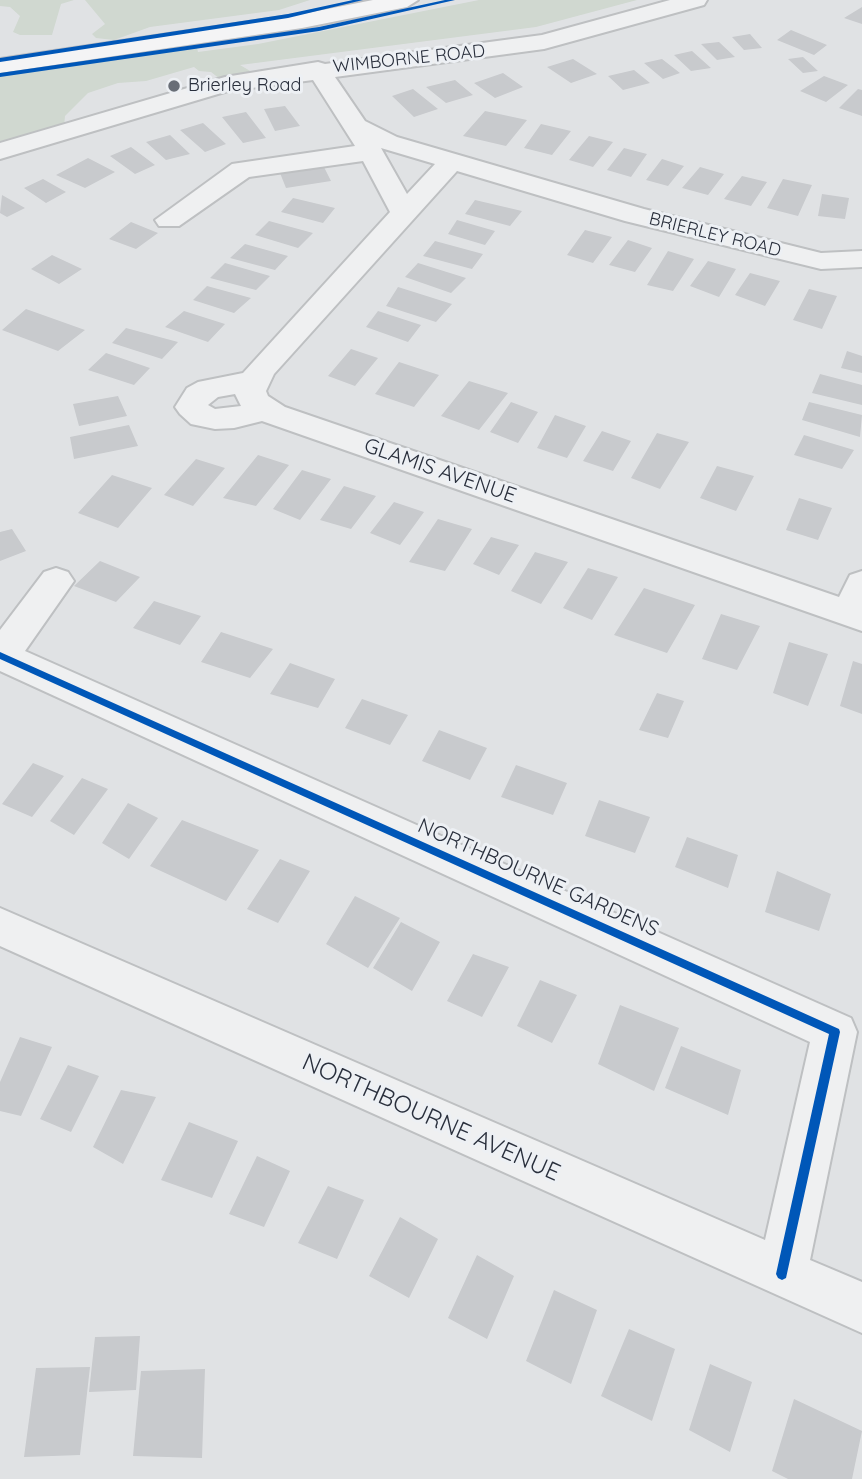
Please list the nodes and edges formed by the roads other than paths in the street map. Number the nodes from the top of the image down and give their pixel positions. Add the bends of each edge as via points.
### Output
1 (407, 0) edge
2 (696, 0) edge
3 (0, 66) edge
4 (318, 69) junction
5 (356, 126) junction
6 (0, 151) edge
7 (370, 152) junction
8 (453, 160) junction
9 (404, 212) junction
10 (169, 220) dead end
11 (862, 259) edge
12 (821, 261) junction
13 (862, 272) edge
14 (55, 581) dead end
15 (858, 606) edge
16 (1, 655) edge
17 (0, 926) edge
18 (782, 1274) junction
19 (862, 1308) edge

1 - 3 main road via 302,21
2 - 4 street, WIMBORNE ROAD via 544,42
4 - 5 street, BRIERLEY ROAD
4 - 6 street, WIMBORNE ROAD via 225,83
5 - 7 street
5 - 8 street, BRIERLEY ROAD via 388,142
7 - 9 street
7 - 10 street via 241,170
8 - 9 street, GLAMIS AVENUE
8 - 12 street, BRIERLEY ROAD via 635,215
9 - 15 street, GLAMIS AVENUE via 260,370 260,395
11 - 12 street, BRIERLEY ROAD
12 - 13 street
14 - 16 street
16 - 18 street, NORTHBOURNE GARDENS via 835,1032
17 - 18 street, NORTHBOURNE AVENUE
18 - 19 street, NORTHBOURNE AVENUE

